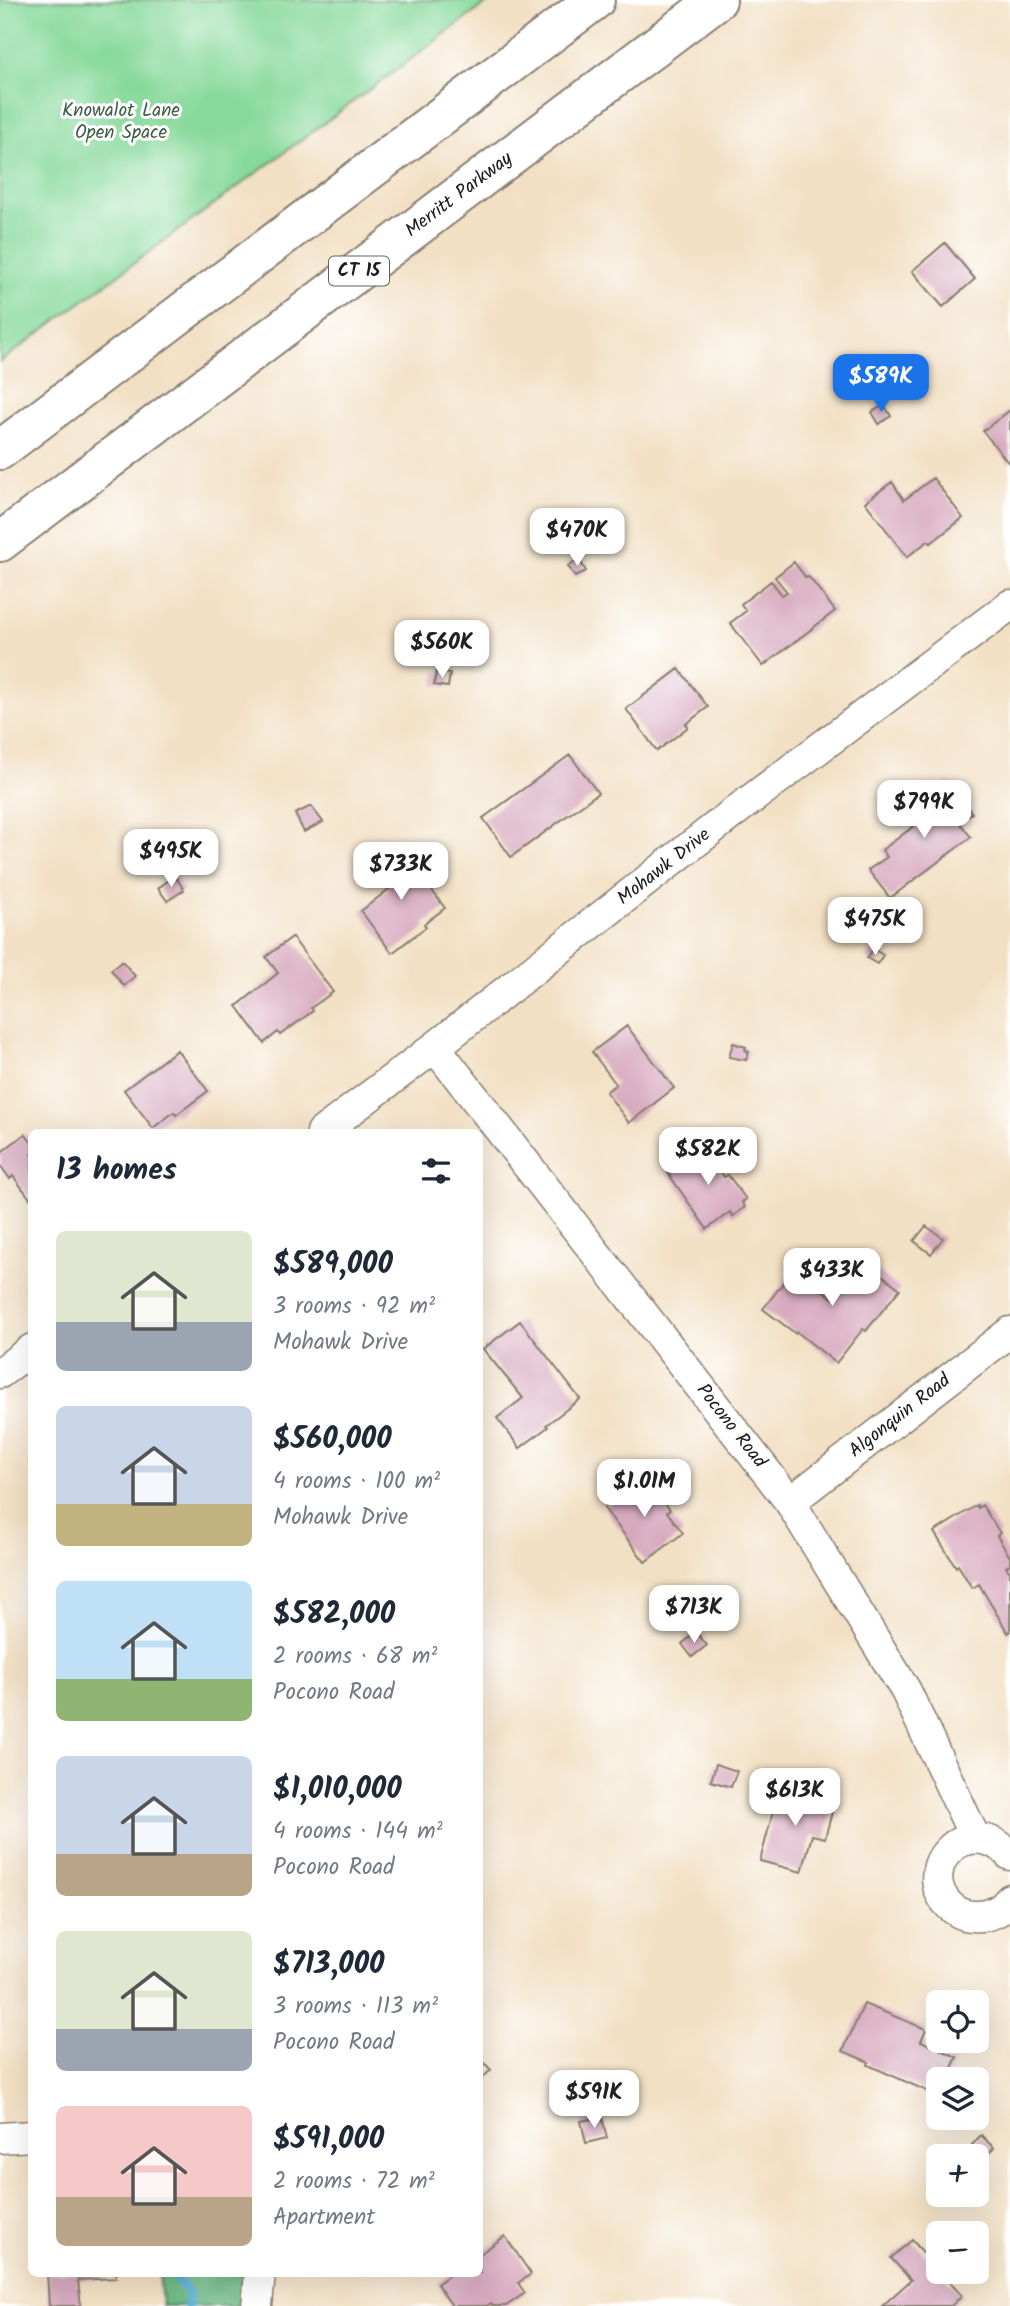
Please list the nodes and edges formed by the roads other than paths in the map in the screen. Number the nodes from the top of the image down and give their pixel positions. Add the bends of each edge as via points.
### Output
1 (595, 0) edge
2 (717, 0) edge
3 (0, 450) edge
4 (0, 541) edge
5 (1010, 605) edge
6 (436, 1047) junction
7 (326, 1129) edge
8 (1010, 1332) edge
9 (28, 1352) edge
10 (0, 1373) edge
11 (790, 1502) junction
12 (975, 1838) junction
13 (1010, 1855) edge
14 (1010, 1899) edge
15 (28, 2136) edge
16 (0, 2138) edge
17 (260, 2277) edge
18 (257, 2306) edge

1 - 3 highway
2 - 4 highway, Merritt Parkway / CT 15
5 - 6 street, Mohawk Drive via 729,816
6 - 7 street, Mohawk Drive
6 - 11 street, Pocono Road
8 - 11 street, Algonquin Road
9 - 10 street
11 - 12 street, Pocono Road via 906,1691
12 - 13 street via 988,1839
12 - 14 street via 961,1841 941,1860 938,1888 944,1900 967,1916 981,1917 995,1913
15 - 16 street
17 - 18 street

